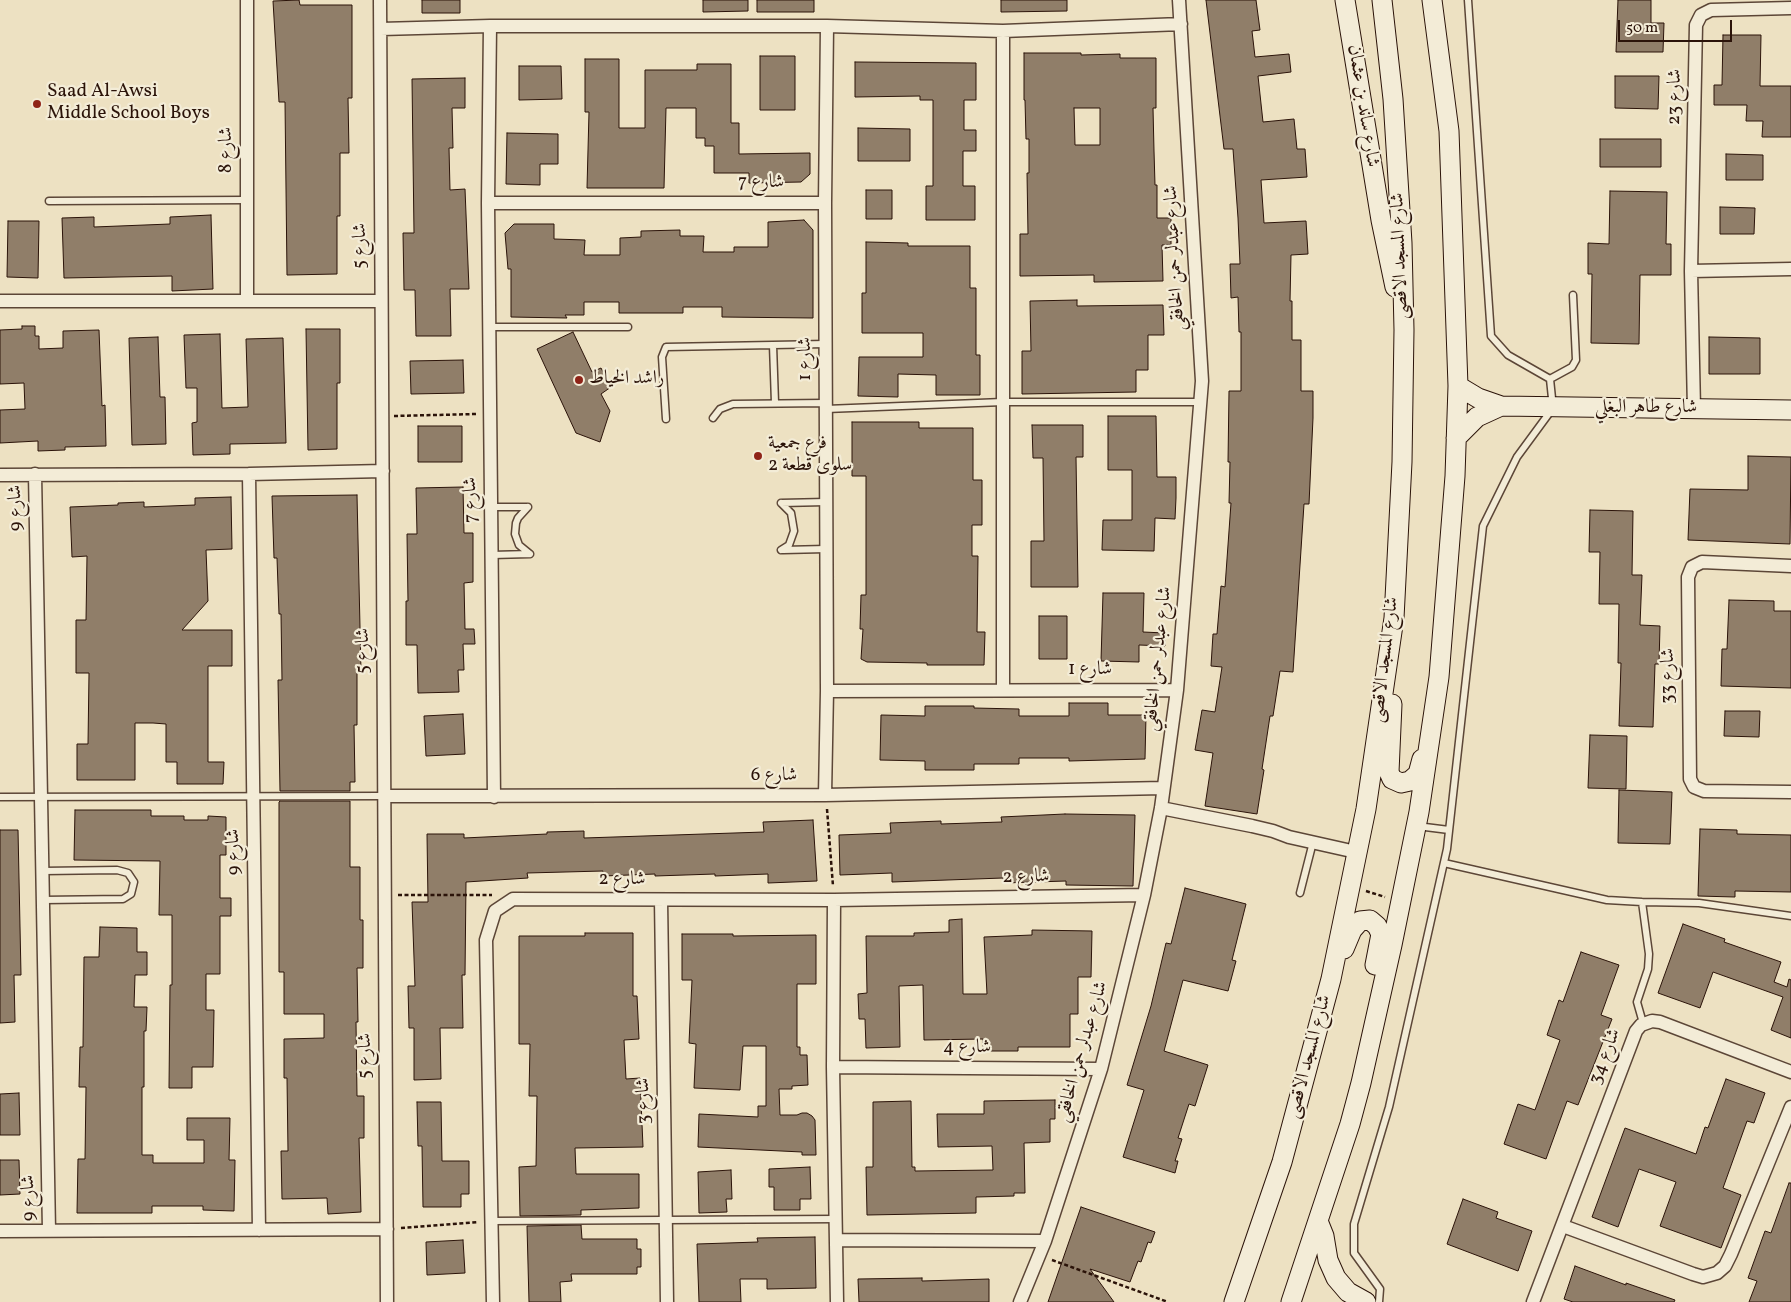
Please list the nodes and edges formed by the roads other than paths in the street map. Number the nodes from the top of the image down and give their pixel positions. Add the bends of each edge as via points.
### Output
1 (247, 0) edge
2 (380, 0) edge
3 (1179, 0) edge
4 (1345, 0) edge
5 (1382, 0) edge
6 (1432, 0) edge
7 (1468, 0) edge
8 (1791, 8) edge
9 (1181, 24) junction
10 (490, 26) junction
11 (827, 26) junction
12 (381, 29) junction
13 (1004, 31) junction
14 (247, 200) junction
15 (49, 201) dead end
16 (488, 203) junction
17 (825, 203) junction
18 (1791, 269) edge
19 (1691, 271) junction
20 (1573, 295) dead end
21 (247, 300) junction
22 (0, 301) edge
23 (381, 301) junction
24 (489, 327) junction
25 (628, 327) dead end
26 (1404, 330) junction
27 (826, 344) junction
28 (774, 345) junction
29 (1550, 379) junction
30 (1458, 386) junction
31 (1004, 402) junction
32 (1200, 402) junction
33 (775, 404) junction
34 (826, 406) junction
35 (1501, 406) junction
36 (1552, 408) junction
37 (1694, 409) junction
38 (1791, 410) edge
39 (714, 418) dead end
40 (666, 419) dead end
41 (1456, 438) junction
42 (383, 471) junction
43 (0, 474) edge
44 (36, 474) junction
45 (249, 474) junction
46 (826, 502) junction
47 (491, 507) junction
48 (826, 549) junction
49 (492, 555) junction
50 (1791, 566) edge
51 (1394, 618) junction
52 (1004, 690) junction
53 (1177, 690) junction
54 (827, 691) junction
55 (1433, 721) junction
56 (1163, 788) junction
57 (1791, 792) edge
58 (825, 795) junction
59 (253, 796) junction
60 (384, 796) junction
61 (0, 797) edge
62 (41, 797) junction
63 (494, 797) junction
64 (1161, 808) junction
65 (1416, 826) junction
66 (1449, 830) junction
67 (1313, 842) junction
68 (1356, 852) junction
69 (1444, 863) junction
70 (43, 871) junction
71 (1300, 892) dead end
72 (1144, 895) junction
73 (43, 900) junction
74 (661, 900) junction
75 (834, 900) junction
76 (1642, 902) junction
77 (1791, 916) edge
78 (1331, 979) junction
79 (1643, 1023) junction
80 (833, 1067) junction
81 (1101, 1069) junction
82 (1791, 1072) edge
83 (1361, 1083) junction
84 (1791, 1107) edge
85 (836, 1219) junction
86 (492, 1221) junction
87 (666, 1221) junction
88 (1318, 1222) junction
89 (1562, 1226) junction
90 (387, 1229) junction
91 (49, 1230) junction
92 (259, 1230) junction
93 (0, 1231) edge
94 (836, 1240) junction
95 (1045, 1241) junction
96 (387, 1302) edge
97 (493, 1302) edge
98 (667, 1302) edge
99 (837, 1302) edge
100 (1020, 1302) edge
101 (1234, 1302) edge
102 (1291, 1302) edge
103 (1366, 1302) edge
104 (1379, 1302) edge
105 (1533, 1302) edge

1 - 14 street, شارع 8
2 - 12 street, شارع 5
3 - 9 street, شارع عبدلر حمن الخافقي
4 - 26 main road, شارع ساند بن عثمان via 1381,220
5 - 26 main road, شارع المسجد الاقصى via 1393,99
6 - 30 main road via 1449,131
7 - 29 lane via 1491,336 1508,355
8 - 19 street, شارع 23 via 1711,10 1701,15 1696,25
9 - 13 street
9 - 32 street, شارع عبدلر حمن الخافقي via 1202,381
10 - 11 street
10 - 12 street
10 - 16 street, شارع 7
11 - 13 street
11 - 17 street, شارع 1
12 - 23 street, شارع 5
13 - 31 street
14 - 15 lane
14 - 21 street, شارع 8
16 - 17 street, شارع 7
16 - 24 street, شارع 7
17 - 27 street, شارع 1
18 - 19 street
19 - 37 street, شارع 23
20 - 29 lane via 1576,360 1572,367
21 - 22 street
21 - 23 street
23 - 42 street, شارع 5
24 - 25 lane
24 - 47 street, شارع 7
26 - 51 main road, شارع المسجد الاقصى via 1402,462
27 - 28 lane
27 - 34 street, شارع 1
28 - 33 lane
28 - 40 lane via 666,347 662,357
29 - 36 lane
30 - 35 main road, شارع طاهر البغلي
30 - 41 main road
31 - 32 lane
31 - 34 lane
31 - 52 street
32 - 53 street, شارع عبدلر حمن الخافقي
33 - 34 lane
33 - 39 lane via 725,406
34 - 46 street, شارع 1
35 - 36 main road, شارع طاهر البغلي
35 - 41 main road, شارع طاهر البغلي via 1477,417
36 - 37 main road, شارع طاهر البغلي
36 - 66 lane via 1517,457 1483,526
37 - 38 main road, شارع طاهر البغلي
41 - 55 main road via 1441,658
42 - 45 street, شارع 9
42 - 60 street, شارع 5
43 - 44 street, شارع 9
44 - 45 street, شارع 9
44 - 62 street, شارع 9
45 - 59 street, شارع 9
46 - 48 street, شارع 1
46 - 48 lane via 781,503 793,516 794,531 791,541 781,550
47 - 49 street, شارع 7
47 - 49 lane via 528,506 518,518 515,534 519,545 530,554
48 - 54 street, شارع 1
49 - 63 street, شارع 7
50 - 57 street, شارع 33 via 1702,562 1692,567 1688,586 1690,779 1694,787 1704,791
51 - 55 main road via 1389,772 1392,779 1401,783 1418,774
51 - 68 main road, شارع المسجد الاقصى via 1366,809
52 - 53 street, شارع 1
52 - 54 street, شارع 1
53 - 56 street, شارع عبدلر حمن الخافقي
54 - 58 street, شارع 1
55 - 65 main road
56 - 58 street, شارع 6
56 - 64 street, شارع عبدلر حمن الخافقي
58 - 63 street, شارع 6
59 - 60 lane
59 - 62 lane
59 - 92 street, شارع 9
60 - 63 street, شارع 6
60 - 90 street, شارع 5
61 - 62 lane
62 - 70 street, شارع 9
64 - 67 street
64 - 72 street, شارع عبدلر حمن الخافقي
65 - 66 lane
65 - 83 main road
66 - 69 lane
67 - 68 street
67 - 71 lane
68 - 78 main road, شارع المسجد الاقصى
69 - 76 lane via 1607,900
69 - 104 lane via 1389,1107 1354,1224 1354,1253 1380,1289
70 - 73 street, شارع 9
70 - 73 lane via 117,870 128,873 134,882 131,894 123,898
72 - 75 street, شارع 2
72 - 81 street, شارع عبدلر حمن الخافقي
73 - 91 street, شارع 9
74 - 75 street, شارع 2
74 - 86 street, شارع 2 via 513,900 496,911 486,940
74 - 87 street, شارع 3
75 - 80 street
76 - 77 lane via 1699,903
76 - 79 lane via 1650,954 1637,1002
78 - 83 main road via 1352,930 1360,921 1370,920 1381,934 1364,1026
78 - 101 main road, شارع المسجد الاقصى via 1282,1162
79 - 82 street, شارع 34 via 1660,1022
79 - 89 street, شارع 34 via 1636,1031
80 - 81 street, شارع 4
80 - 85 street
81 - 95 street, شارع عبدلر حمن الخافقي
83 - 88 main road
84 - 89 street via 1731,1254 1725,1266 1716,1273 1693,1274
85 - 87 lane
85 - 94 street
86 - 87 lane
86 - 97 street
87 - 98 street, شارع 3
88 - 102 main road
88 - 103 main road via 1336,1278 1348,1292
89 - 105 street, شارع 34
90 - 92 street, شارع 9
90 - 96 street, شارع 5
91 - 92 street, شارع 9
91 - 93 street, شارع 9
94 - 95 street
94 - 99 street
95 - 100 street, شارع عبدلر حمن الخافقي

